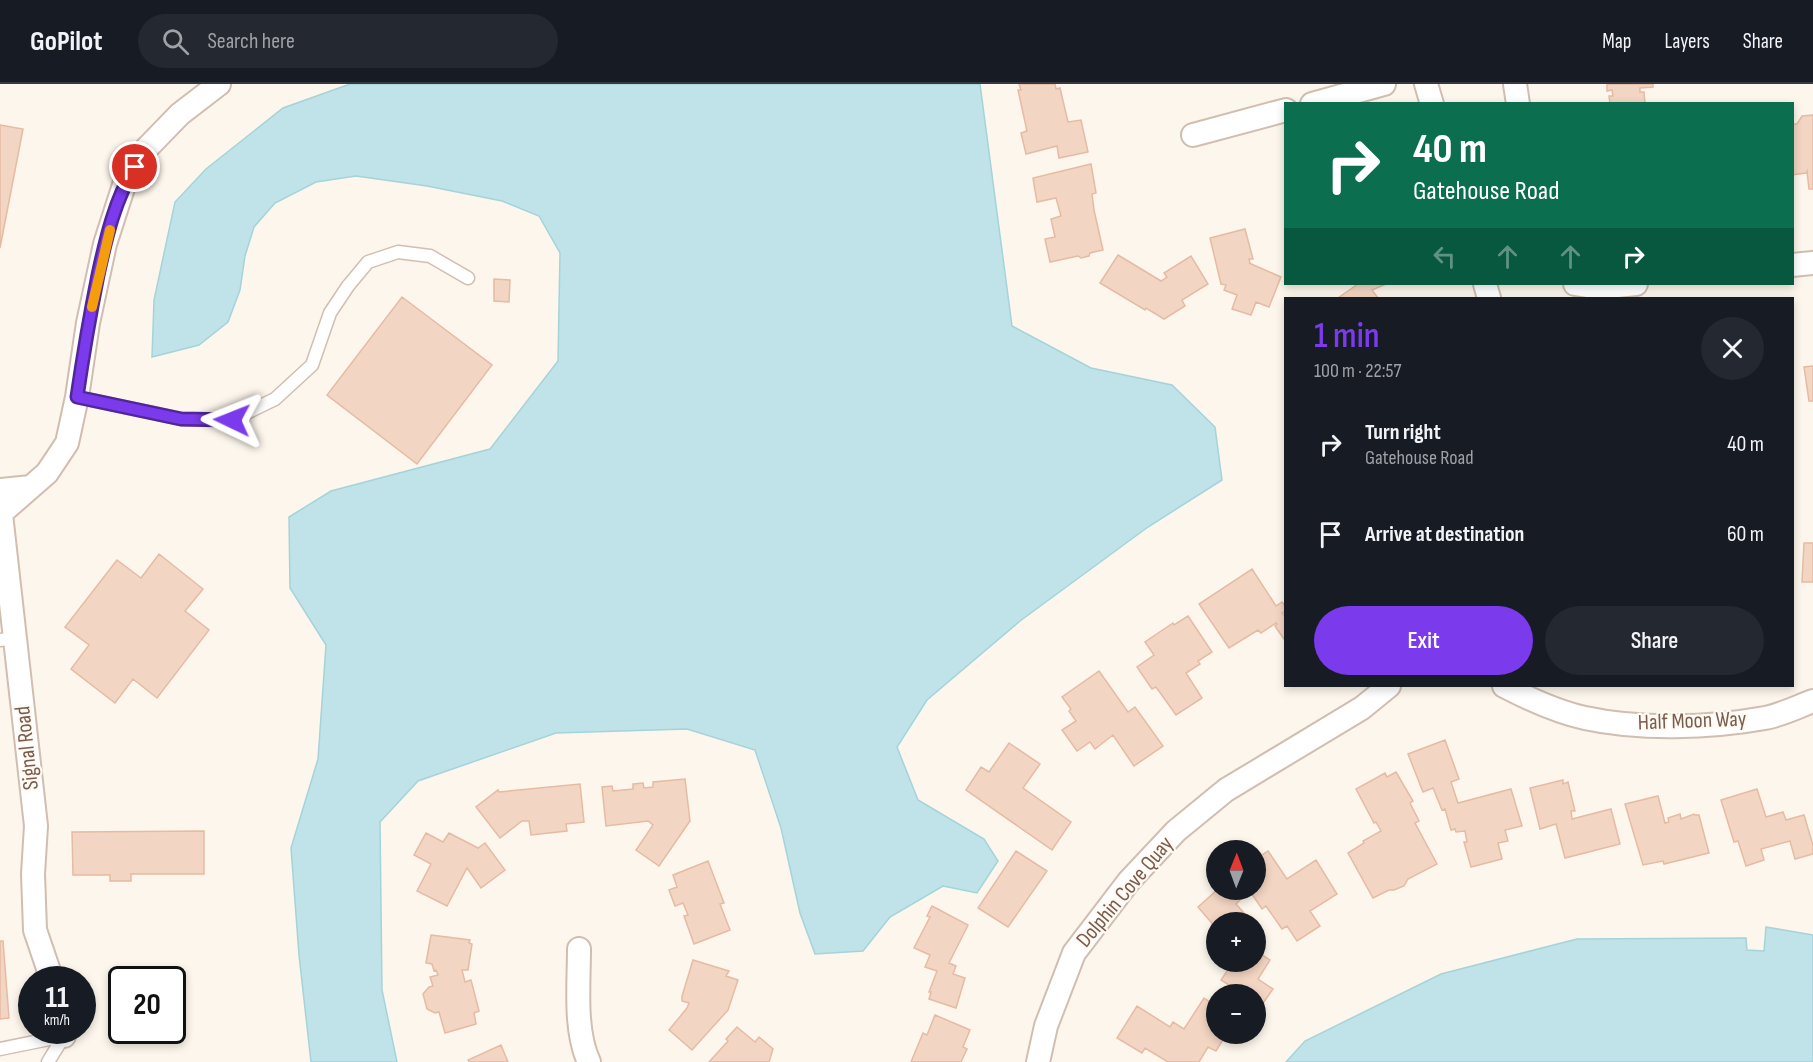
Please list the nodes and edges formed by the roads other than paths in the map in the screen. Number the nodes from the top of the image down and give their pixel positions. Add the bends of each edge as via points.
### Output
1 (219, 84) edge
2 (1384, 84) edge
3 (1426, 84) edge
4 (1515, 84) edge
5 (1319, 102) edge
6 (1431, 102) edge
7 (1518, 102) edge
8 (1284, 111) edge
9 (1193, 135) dead end
10 (1813, 262) edge
11 (1794, 265) edge
12 (468, 278) dead end
13 (1581, 285) edge
14 (1627, 285) edge
15 (77, 397) junction
16 (31, 487) junction
17 (0, 490) edge
18 (1, 514) edge
19 (8, 639) edge
20 (1388, 687) edge
21 (1506, 687) edge
22 (1813, 701) edge
23 (579, 949) dead end
24 (47, 966) edge
25 (20, 1044) edge
26 (57, 1044) edge
27 (0, 1049) edge
28 (48, 1062) edge
29 (589, 1062) edge
30 (1038, 1062) edge

1 - 15 street via 180,114 146,149 124,185 105,244
2 - 5 street
3 - 6 street
4 - 7 street
8 - 9 street
10 - 11 street
12 - 15 lane via 430,256 398,252 368,262 330,313 312,365 275,399 232,420 181,419
13 - 14 street
15 - 16 street via 67,443 47,473
16 - 17 street
16 - 18 street
18 - 19 street, Signal Road
19 - 24 street, Signal Road via 36,826 35,930
20 - 30 street, Dolphin Cove Quay via 1362,708 1226,790 1176,831 1129,881 1074,953 1046,1026
21 - 22 street, Half Moon Way via 1533,701 1585,718 1653,726 1708,725 1767,717
23 - 29 street via 579,1011
25 - 27 lane
26 - 28 lane

